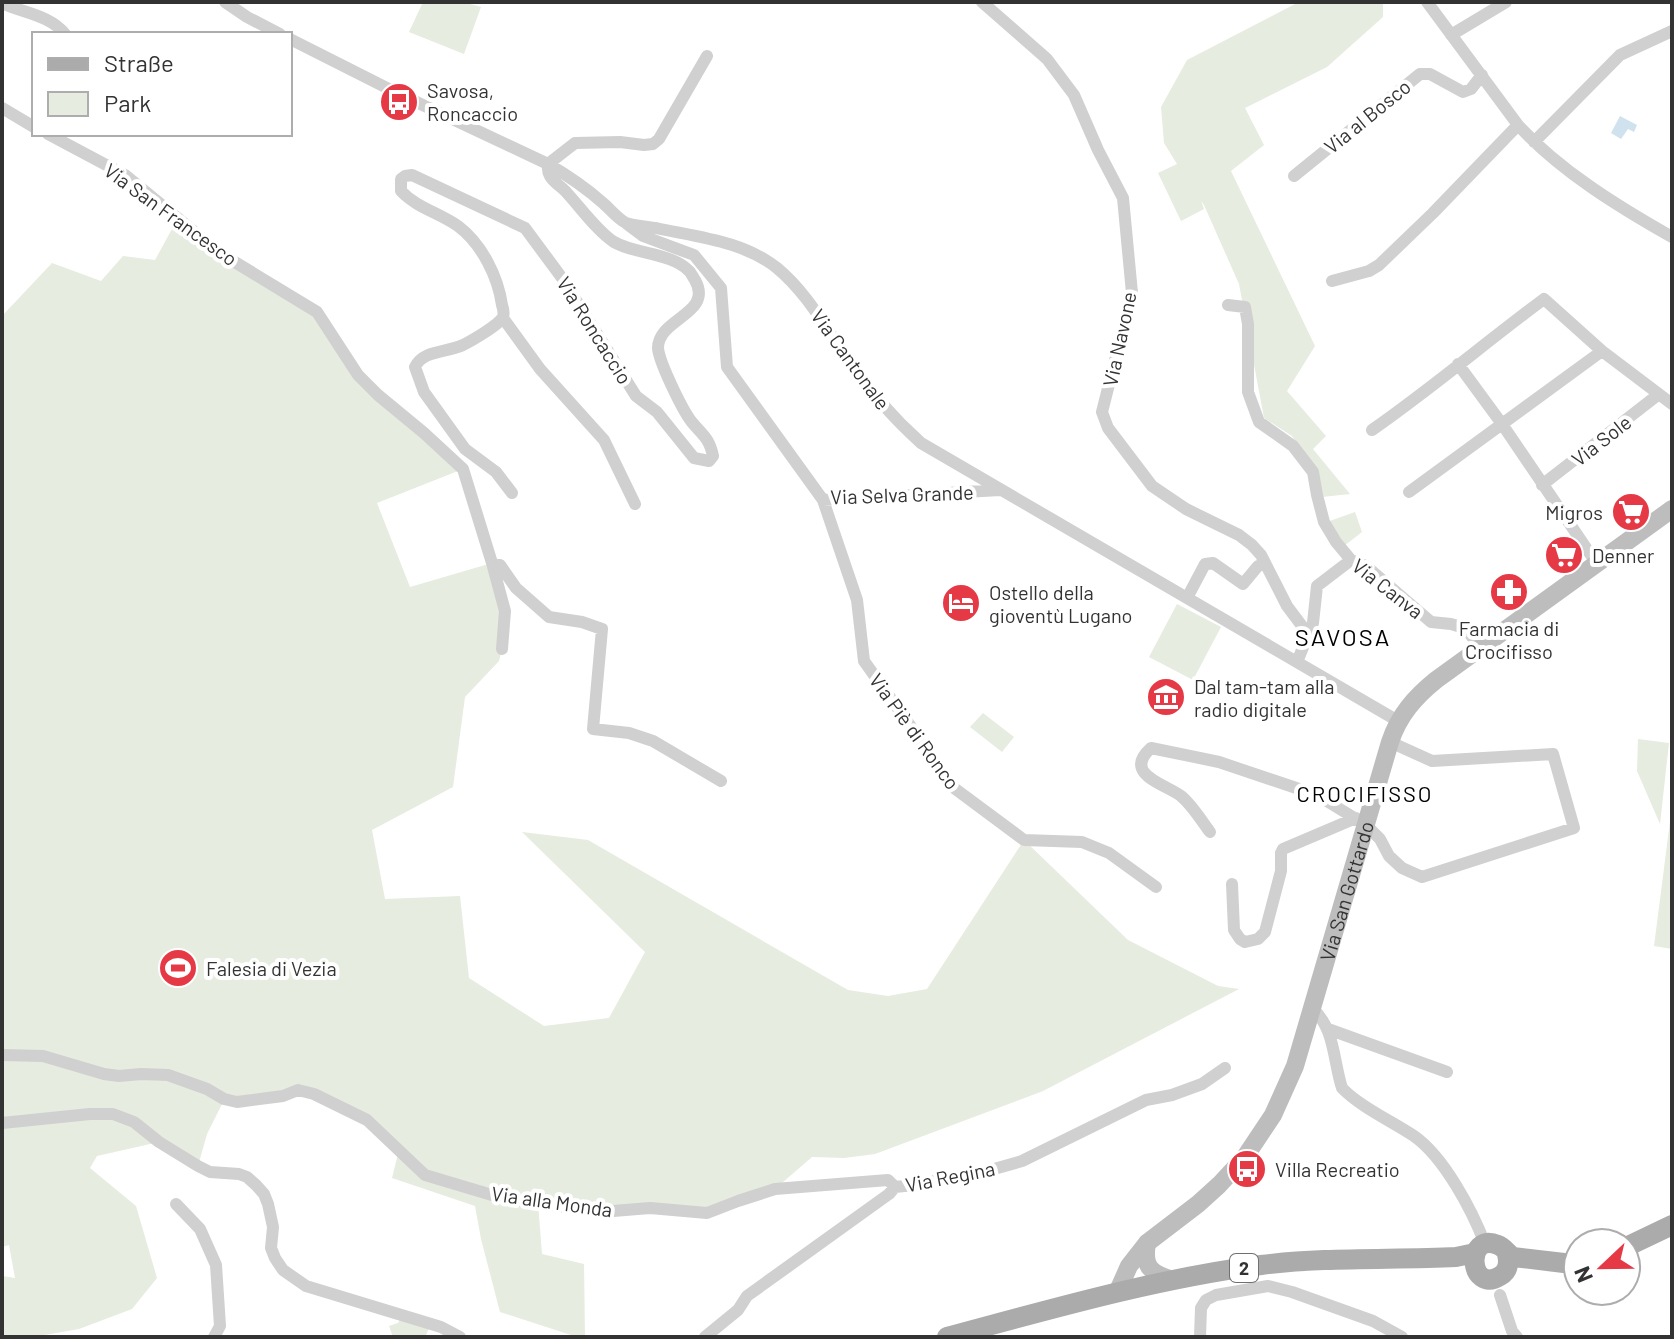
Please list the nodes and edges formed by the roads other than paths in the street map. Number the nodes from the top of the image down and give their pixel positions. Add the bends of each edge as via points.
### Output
1 (225, 2) edge
2 (982, 2) edge
3 (1427, 2) edge
4 (1506, 2) edge
5 (2, 3) edge
6 (1672, 31) edge
7 (63, 32) edge
8 (276, 32) edge
9 (1451, 35) junction
10 (292, 40) edge
11 (707, 56) dead end
12 (1482, 75) junction
13 (2, 108) edge
14 (1518, 125) junction
15 (32, 126) edge
16 (52, 136) edge
17 (1534, 142) junction
18 (548, 164) junction
19 (1294, 176) dead end
20 (624, 222) junction
21 (1672, 237) edge
22 (1332, 281) dead end
23 (1228, 305) dead end
24 (503, 318) junction
25 (1602, 351) junction
26 (1458, 364) junction
27 (1659, 394) junction
28 (1672, 404) edge
29 (1502, 424) junction
30 (1372, 430) dead end
31 (1542, 485) junction
32 (1000, 490) junction
33 (1409, 492) dead end
34 (512, 493) dead end
35 (823, 500) junction
36 (635, 504) dead end
37 (1672, 509) edge
38 (1351, 560) junction
39 (492, 563) junction
40 (1597, 564) junction
41 (1258, 566) dead end
42 (1187, 598) junction
43 (1308, 634) junction
44 (1480, 648) junction
45 (502, 649) dead end
46 (1297, 662) junction
47 (1398, 721) junction
48 (1390, 742) junction
49 (721, 781) dead end
50 (1361, 821) junction
51 (1210, 832) dead end
52 (1232, 884) dead end
53 (1156, 887) dead end
54 (1312, 1008) junction
55 (1328, 1029) junction
56 (2, 1055) edge
57 (1225, 1068) dead end
58 (1447, 1072) dead end
59 (2, 1123) edge
60 (895, 1187) junction
61 (176, 1204) dead end
62 (1672, 1225) edge
63 (1672, 1238) edge
64 (1642, 1241) edge
65 (1147, 1243) junction
66 (1642, 1249) edge
67 (1562, 1261) edge
68 (1492, 1268) junction
69 (1173, 1280) junction
70 (1117, 1293) junction
71 (1513, 1335) edge
72 (214, 1337) edge
73 (460, 1337) edge
74 (705, 1337) edge
75 (947, 1337) edge
76 (1200, 1337) edge
77 (1402, 1337) edge

1 - 8 street
2 - 43 street, Via Navone via 1047,59 1074,95 1123,198 1132,293 1102,412 1108,428 1152,486 1252,545
3 - 9 street
4 - 9 street
5 - 7 street via 54,23
6 - 17 street via 1620,55
9 - 12 street
10 - 18 street, Via Cantonale
11 - 18 street via 653,144 575,143
12 - 14 street
12 - 19 street, Via al Bosco via 1463,92 1420,74
13 - 15 street
14 - 17 street
14 - 22 street via 1379,265
16 - 39 street, Via San Francesco via 125,175 220,253 317,312 358,375 463,469
17 - 21 street
18 - 20 street, Via Cantonale
18 - 24 street, Via Roncaccio via 552,180 611,240 671,261 687,269 697,283 695,305 665,330 658,348 689,419 710,441 713,456 709,461 694,458 657,412 636,396 525,228 405,176 401,191 411,201 471,238 500,291
20 - 32 street, Via Cantonale via 724,243 767,261 810,303 895,420 921,443
20 - 35 street, Via Selva Grande via 643,236 694,255 721,288 727,367
23 - 38 street, Via Canva via 1245,307 1248,392 1259,422 1293,446 1313,472 1324,522
24 - 34 street via 453,350 418,360 415,367 424,392 465,449 496,472
24 - 36 street, Via Roncaccio via 540,369 604,440
25 - 26 street via 1544,299
25 - 27 street
25 - 29 street
26 - 29 street
26 - 30 street
27 - 28 street
27 - 31 street, Via Sole
29 - 31 street
29 - 33 street
31 - 40 street
32 - 35 street, Via Selva Grande
32 - 42 street, Via Cantonale
35 - 53 street, Via Piè di Ronco via 857,600 864,661 950,785 1024,840 1082,842 1109,853
37 - 40 main road, Via San Gottardo
38 - 43 street via 1317,586
38 - 44 street, Via Canva via 1366,566 1431,622 1461,627
39 - 45 street, Via San Francesco via 505,611
39 - 49 street via 500,565 516,588 549,617 602,629 593,729 653,741
40 - 44 main road, Via San Gottardo
41 - 42 street via 1243,584 1213,563 1205,564
42 - 46 street, Via Cantonale
43 - 46 street
44 - 47 main road, Via San Gottardo via 1429,686
46 - 47 street, Via Cantonale
47 - 48 main road, Via San Gottardo
48 - 50 main road, Via San Gottardo
48 - 50 street via 1432,761 1553,754 1574,828 1422,877 1402,868
50 - 51 street via 1317,795 1219,762 1151,748 1142,770 1182,797
50 - 52 street via 1283,849 1265,932 1258,939 1245,942 1236,935
50 - 54 main road, Via San Gottardo
54 - 55 street
54 - 65 main road, Via San Gottardo via 1290,1080 1256,1143 1219,1185
55 - 58 street
55 - 68 street via 1342,1088 1418,1139 1445,1169 1477,1224
56 - 60 street, Via alla Monda via 43,1056 119,1076 168,1075 237,1102 298,1090 314,1094 367,1120 425,1175 502,1198 601,1212 650,1208 707,1213 775,1189 888,1180
57 - 60 street, Via Regina via 1202,1084 1146,1100 1022,1161
59 - 73 street via 90,1114 113,1114 134,1122 198,1166 239,1174 256,1185 268,1204 275,1258 306,1286
60 - 74 street, Via Regina via 747,1296
61 - 72 street via 200,1229 216,1265 220,1326
62 - 64 main road
63 - 66 main road
65 - 69 main road via 1149,1268
65 - 70 main road, Via San Gottardo
67 - 68 main road, 2 via 1525,1259
68 - 69 main road, 2 via 1456,1257 1374,1258 1290,1262
68 - 71 street
69 - 70 main road, 2
70 - 75 main road, 2
76 - 77 street via 1206,1300 1268,1286 1373,1321

